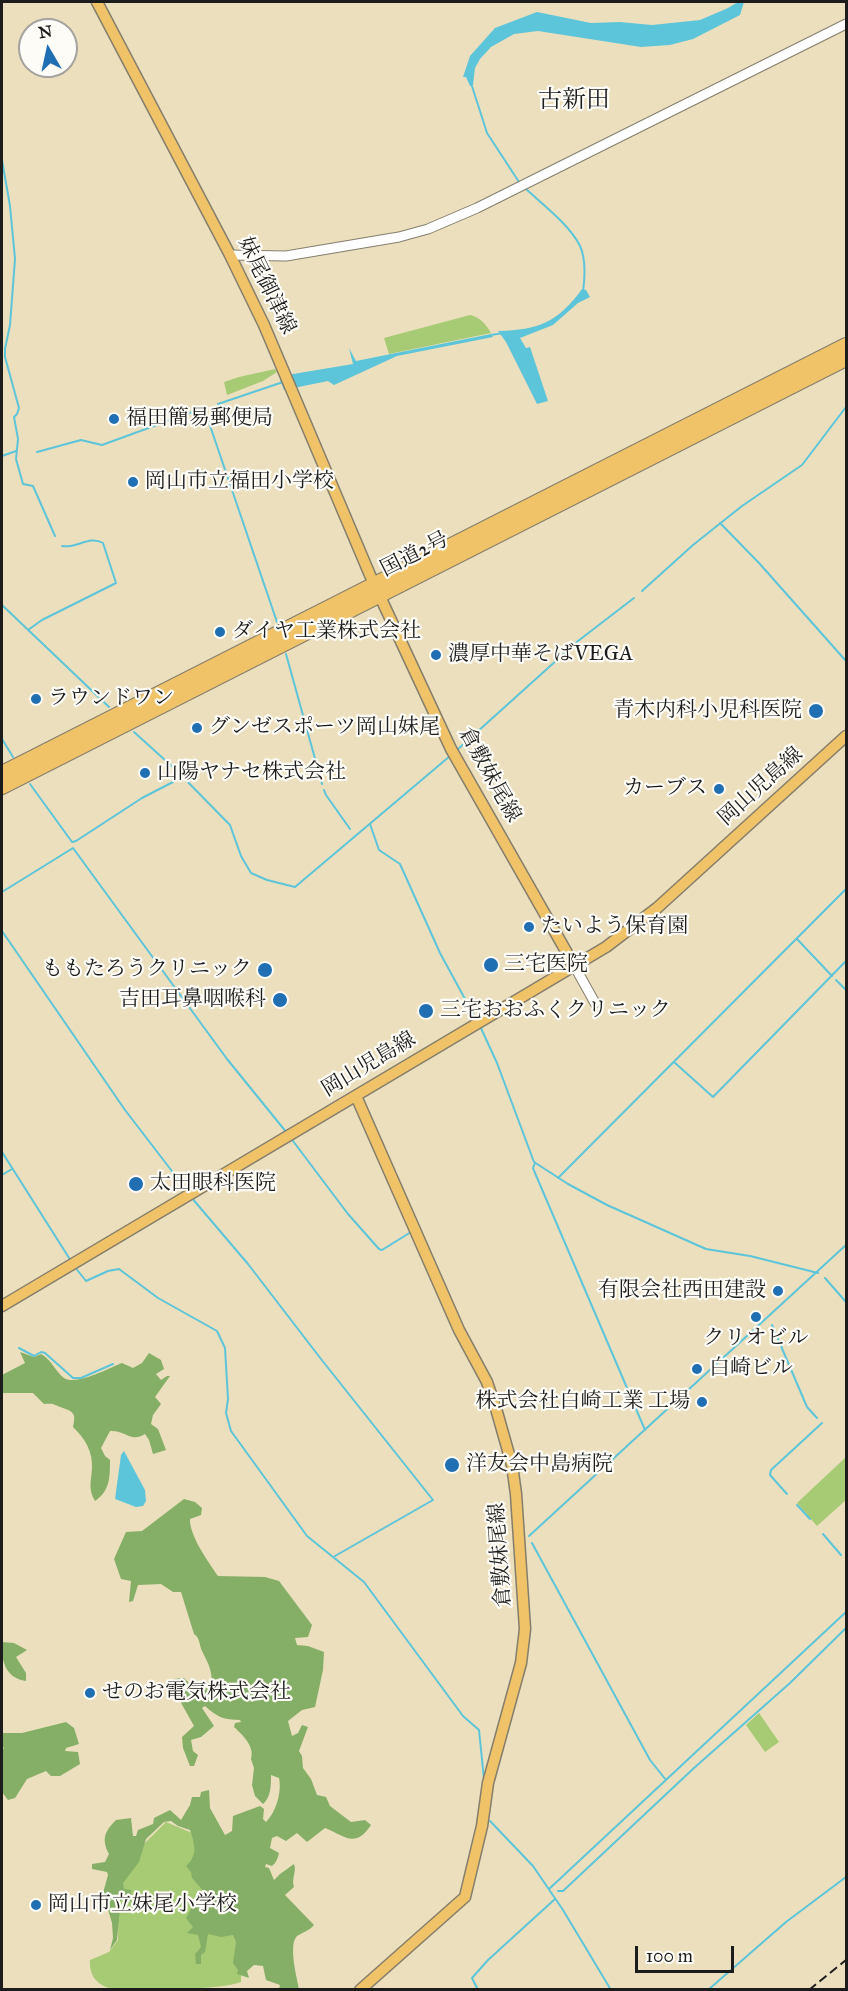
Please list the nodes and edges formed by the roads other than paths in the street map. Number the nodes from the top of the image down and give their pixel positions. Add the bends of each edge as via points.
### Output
1 (97, 2) edge
2 (846, 24) edge
3 (230, 255) junction
4 (846, 345) edge
5 (846, 359) edge
6 (377, 590) junction
7 (846, 736) edge
8 (2, 773) edge
9 (2, 788) edge
10 (574, 967) junction
11 (595, 1003) dead end
12 (356, 1096) junction
13 (2, 1306) edge
14 (360, 1989) edge

1 - 3 main road, 妹尾御津線
2 - 3 street via 452,220 399,237 286,256
3 - 6 main road, 妹尾御津線 via 287,376
4 - 6 highway, 国道2号
5 - 6 highway, 国道2号
6 - 8 highway, 国道2号
6 - 9 highway, 国道2号
6 - 10 main road, 倉敷妹尾線 via 453,753
7 - 10 main road, 岡山児島線 via 657,908
10 - 11 street
10 - 12 main road, 岡山児島線
12 - 13 main road, 岡山児島線
12 - 14 main road, 倉敷妹尾線 via 459,1330 487,1382 497,1412 516,1494 525,1629 521,1663 488,1783 465,1897

